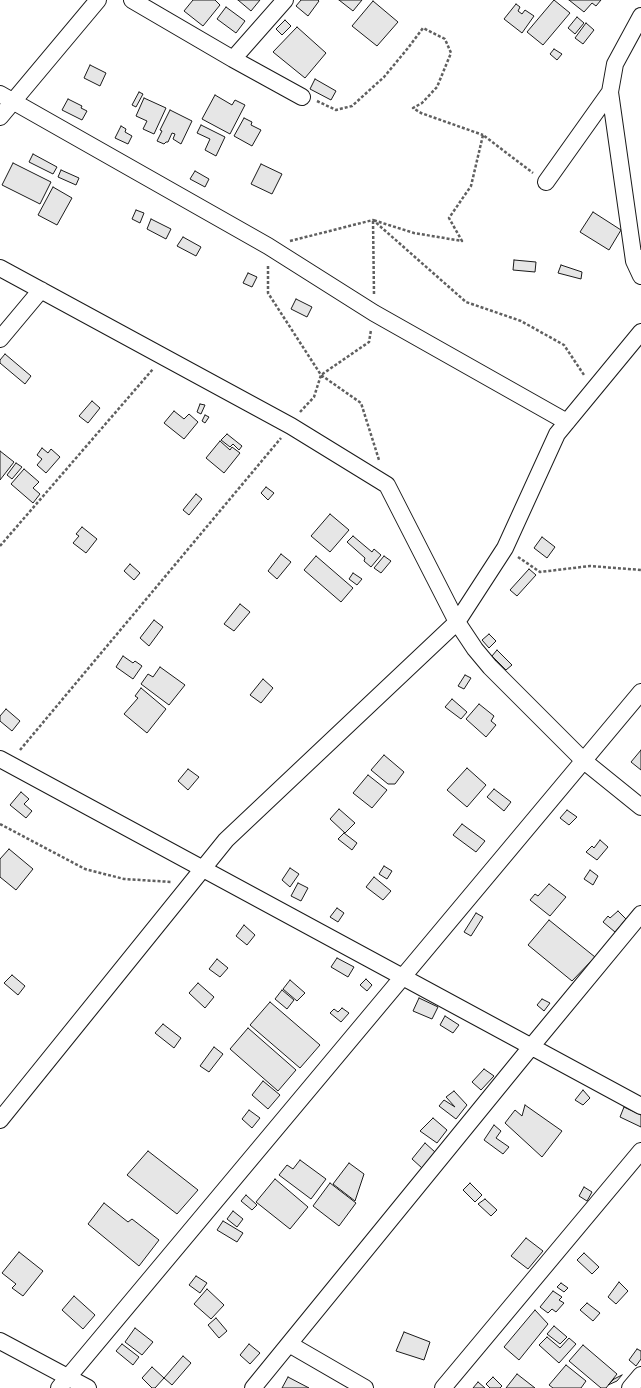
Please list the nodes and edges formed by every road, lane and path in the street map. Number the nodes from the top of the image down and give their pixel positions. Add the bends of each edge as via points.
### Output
1 (98, 0) edge
2 (132, 0) edge
3 (285, 0) edge
4 (641, 16) edge
5 (233, 59) junction
6 (610, 92) junction
7 (302, 96) joint
8 (6, 98) edge
9 (0, 117) edge
10 (483, 135) junction
11 (546, 182) joint
12 (637, 259) edge
13 (0, 268) edge
14 (641, 276) edge
15 (41, 290) junction
16 (374, 313) junction
17 (641, 332) edge
18 (0, 339) edge
19 (164, 357) junction
20 (567, 422) junction
21 (291, 426) junction
22 (0, 546) edge
23 (505, 548) junction
24 (641, 570) edge
25 (457, 622) junction
26 (641, 692) edge
27 (4, 761) edge
28 (584, 761) junction
29 (641, 807) edge
30 (0, 824) edge
31 (202, 868) junction
32 (190, 883) junction
33 (641, 914) edge
34 (403, 977) junction
35 (531, 1046) junction
36 (641, 1106) edge
37 (0, 1120) edge
38 (641, 1151) edge
39 (0, 1341) edge
40 (289, 1344) junction
41 (641, 1375) edge
42 (63, 1382) edge
43 (88, 1388) edge
44 (253, 1388) edge
45 (365, 1388) edge
46 (443, 1388) edge
47 (630, 1388) edge

1 - 8 street
2 - 5 street
3 - 5 street
4 - 6 street via 615,64
5 - 7 street
6 - 11 street
6 - 12 street
7 - 10 path via 336,110 352,106 384,77 423,28 445,39 451,53 437,86 413,108
8 - 9 street
8 - 16 street via 268,246
10 - 11 path
10 - 16 path via 471,186 449,218 462,241 414,233 373,220
12 - 14 street
13 - 15 street
15 - 18 street
15 - 19 street
16 - 20 street
16 - 21 path via 369,342 321,375 314,398 303,408
17 - 20 street
19 - 21 street
19 - 22 path
20 - 23 street via 558,434
21 - 25 street via 387,485
21 - 27 path
23 - 24 path via 540,572 590,566
23 - 25 street
25 - 28 street via 490,668
25 - 31 street via 226,840
26 - 28 street
27 - 31 street
28 - 29 street
28 - 34 street
30 - 32 path via 85,869 124,878
31 - 32 street
31 - 34 street
32 - 37 street
33 - 35 street
34 - 35 street
34 - 42 street
35 - 36 street
35 - 40 street
38 - 46 street
39 - 42 street
40 - 44 street
40 - 45 street
41 - 47 street
42 - 43 street

